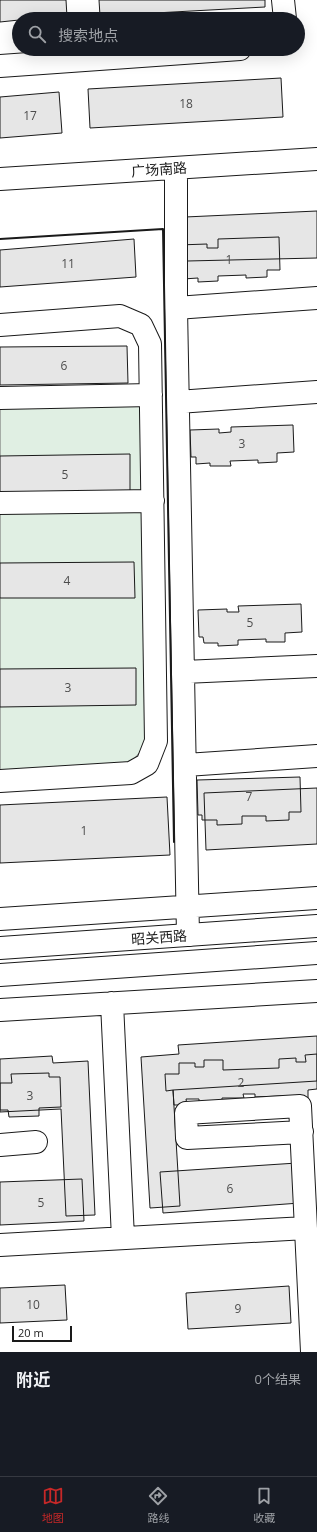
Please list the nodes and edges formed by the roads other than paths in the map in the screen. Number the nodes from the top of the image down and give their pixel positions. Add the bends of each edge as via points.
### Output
1 (283, 0) edge
2 (284, 12) edge
3 (141, 56) edge
4 (0, 66) edge
5 (317, 159) edge
6 (176, 168) junction
7 (0, 179) edge
8 (317, 298) edge
9 (176, 308) junction
10 (0, 325) edge
11 (317, 392) edge
12 (151, 394) junction
13 (0, 398) edge
14 (178, 402) junction
15 (153, 501) junction
16 (0, 503) edge
17 (317, 666) edge
18 (184, 672) junction
19 (317, 756) edge
20 (186, 764) junction
21 (0, 781) edge
22 (317, 898) edge
23 (188, 906) junction
24 (0, 919) edge
25 (317, 926) edge
26 (188, 935) junction
27 (0, 948) edge
28 (317, 953) edge
29 (0, 975) edge
30 (317, 991) edge
31 (112, 1004) junction
32 (0, 1010) edge
33 (302, 1132) junction
34 (36, 1142) dead end
35 (0, 1145) edge
36 (306, 1228) junction
37 (123, 1238) junction
38 (0, 1245) edge
39 (312, 1352) edge

1 - 2 street
3 - 4 street
5 - 6 street, 广场南路
6 - 7 street, 广场南路
6 - 9 street
8 - 9 street
9 - 14 street
10 - 12 street via 120,316 141,325 150,344
11 - 14 street
12 - 13 street
12 - 15 street
14 - 18 street
15 - 16 street
15 - 21 street via 156,741 147,764 131,773
17 - 18 street
18 - 20 street
19 - 20 street
20 - 23 street
22 - 23 street
23 - 24 street
23 - 26 street
25 - 26 street, 昭关西路
26 - 27 street, 昭关西路
28 - 29 street, 昭关西路
30 - 31 street
31 - 32 street
31 - 37 street
33 - 33 street via 300,1106 186,1113 187,1138
33 - 36 street
34 - 35 street
36 - 37 street
36 - 39 street
37 - 38 street

